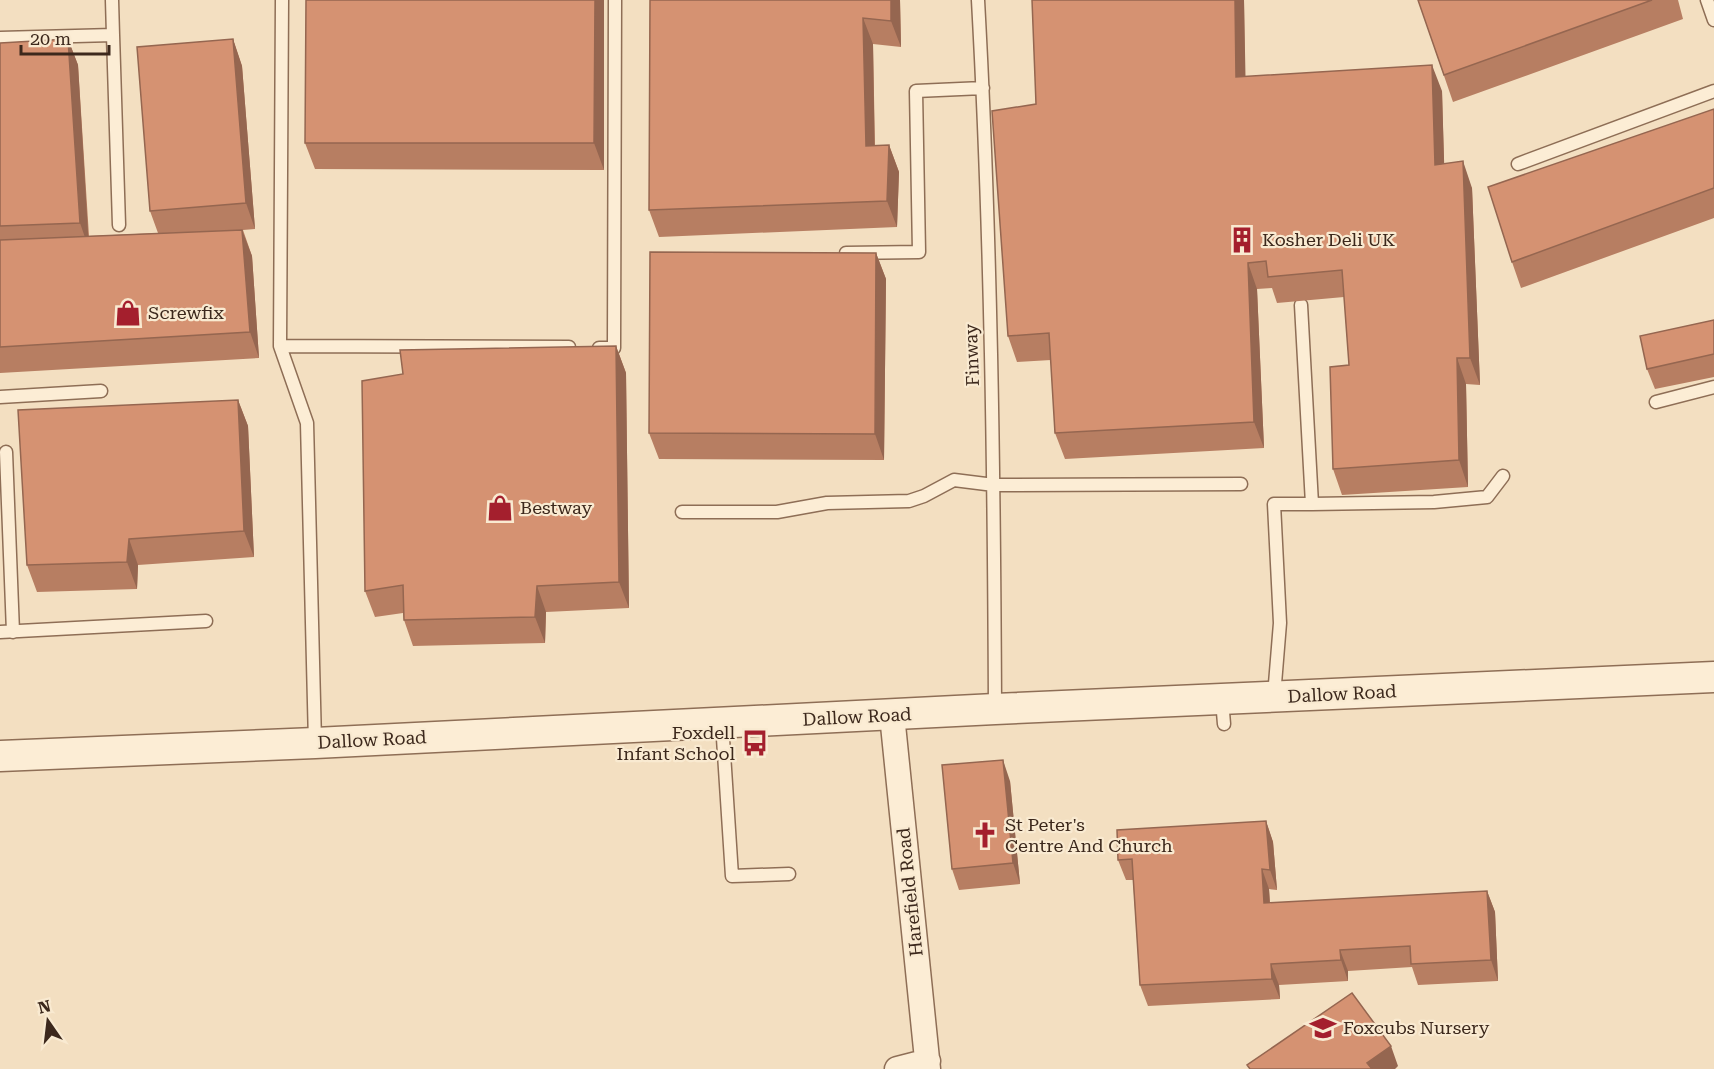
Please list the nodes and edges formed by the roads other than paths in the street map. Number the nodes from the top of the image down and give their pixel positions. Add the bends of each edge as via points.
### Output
1 (112, 0) edge
2 (282, 0) edge
3 (615, 0) edge
4 (978, 0) edge
5 (1707, 0) edge
6 (1714, 20) edge
7 (113, 35) junction
8 (0, 38) edge
9 (983, 88) junction
10 (1714, 91) edge
11 (1518, 164) dead end
12 (119, 225) dead end
13 (835, 253) edge
14 (1302, 305) dead end
15 (279, 346) junction
16 (1714, 387) edge
17 (101, 391) dead end
18 (0, 397) edge
19 (1656, 402) dead end
20 (6, 452) dead end
21 (1503, 476) dead end
22 (1241, 484) dead end
23 (994, 485) junction
24 (1312, 504) junction
25 (682, 512) dead end
26 (206, 621) dead end
27 (0, 632) edge
28 (13, 632) junction
29 (1714, 677) edge
30 (1274, 698) junction
31 (995, 709) junction
32 (892, 715) junction
33 (722, 723) junction
34 (315, 743) junction
35 (0, 756) edge
36 (789, 874) dead end
37 (928, 1065) edge
38 (897, 1069) edge

1 - 7 lane
2 - 15 lane
3 - 15 lane via 614,348
4 - 9 lane, Finway
5 - 6 lane
7 - 8 lane
7 - 12 lane
9 - 13 lane via 916,91 919,252
9 - 23 lane, Finway
10 - 11 lane
14 - 24 lane
15 - 34 lane via 307,423
16 - 19 lane
17 - 18 lane
20 - 28 lane
21 - 24 lane via 1487,497
22 - 23 lane
23 - 25 lane via 954,480 909,501 827,503 777,512
23 - 31 lane, Finway
24 - 30 lane via 1274,504 1280,624
26 - 28 lane
27 - 28 lane
29 - 30 street, Dallow Road
30 - 31 street, Dallow Road via 1223,712
31 - 32 street, Dallow Road
32 - 33 street, Dallow Road
32 - 37 street, Harefield Road
33 - 34 street, Dallow Road
33 - 36 lane via 732,876
34 - 35 street, Dallow Road
37 - 38 street

